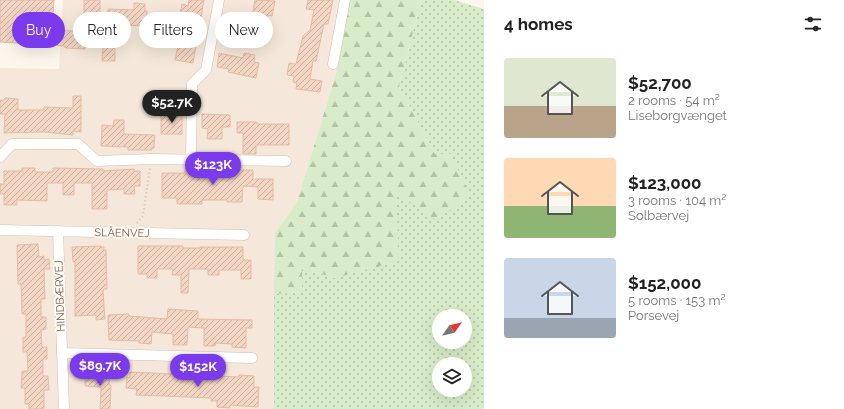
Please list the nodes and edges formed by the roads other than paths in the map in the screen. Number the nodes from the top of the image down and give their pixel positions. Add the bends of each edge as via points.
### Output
1 (219, 0) edge
2 (345, 0) edge
3 (332, 64) dead end
4 (0, 157) edge
5 (191, 160) junction
6 (286, 161) dead end
7 (0, 230) edge
8 (58, 232) junction
9 (244, 235) dead end
10 (62, 353) junction
11 (252, 358) dead end
12 (64, 409) edge

1 - 5 street via 206,70 192,84
2 - 3 street
4 - 5 street via 12,144 78,144 97,161
5 - 6 street
7 - 8 street, SLÅENVEJ
8 - 9 street, SLÅENVEJ
8 - 10 street, HINDBÆRVEJ
10 - 11 street
10 - 12 street, HINDBÆRVEJ

